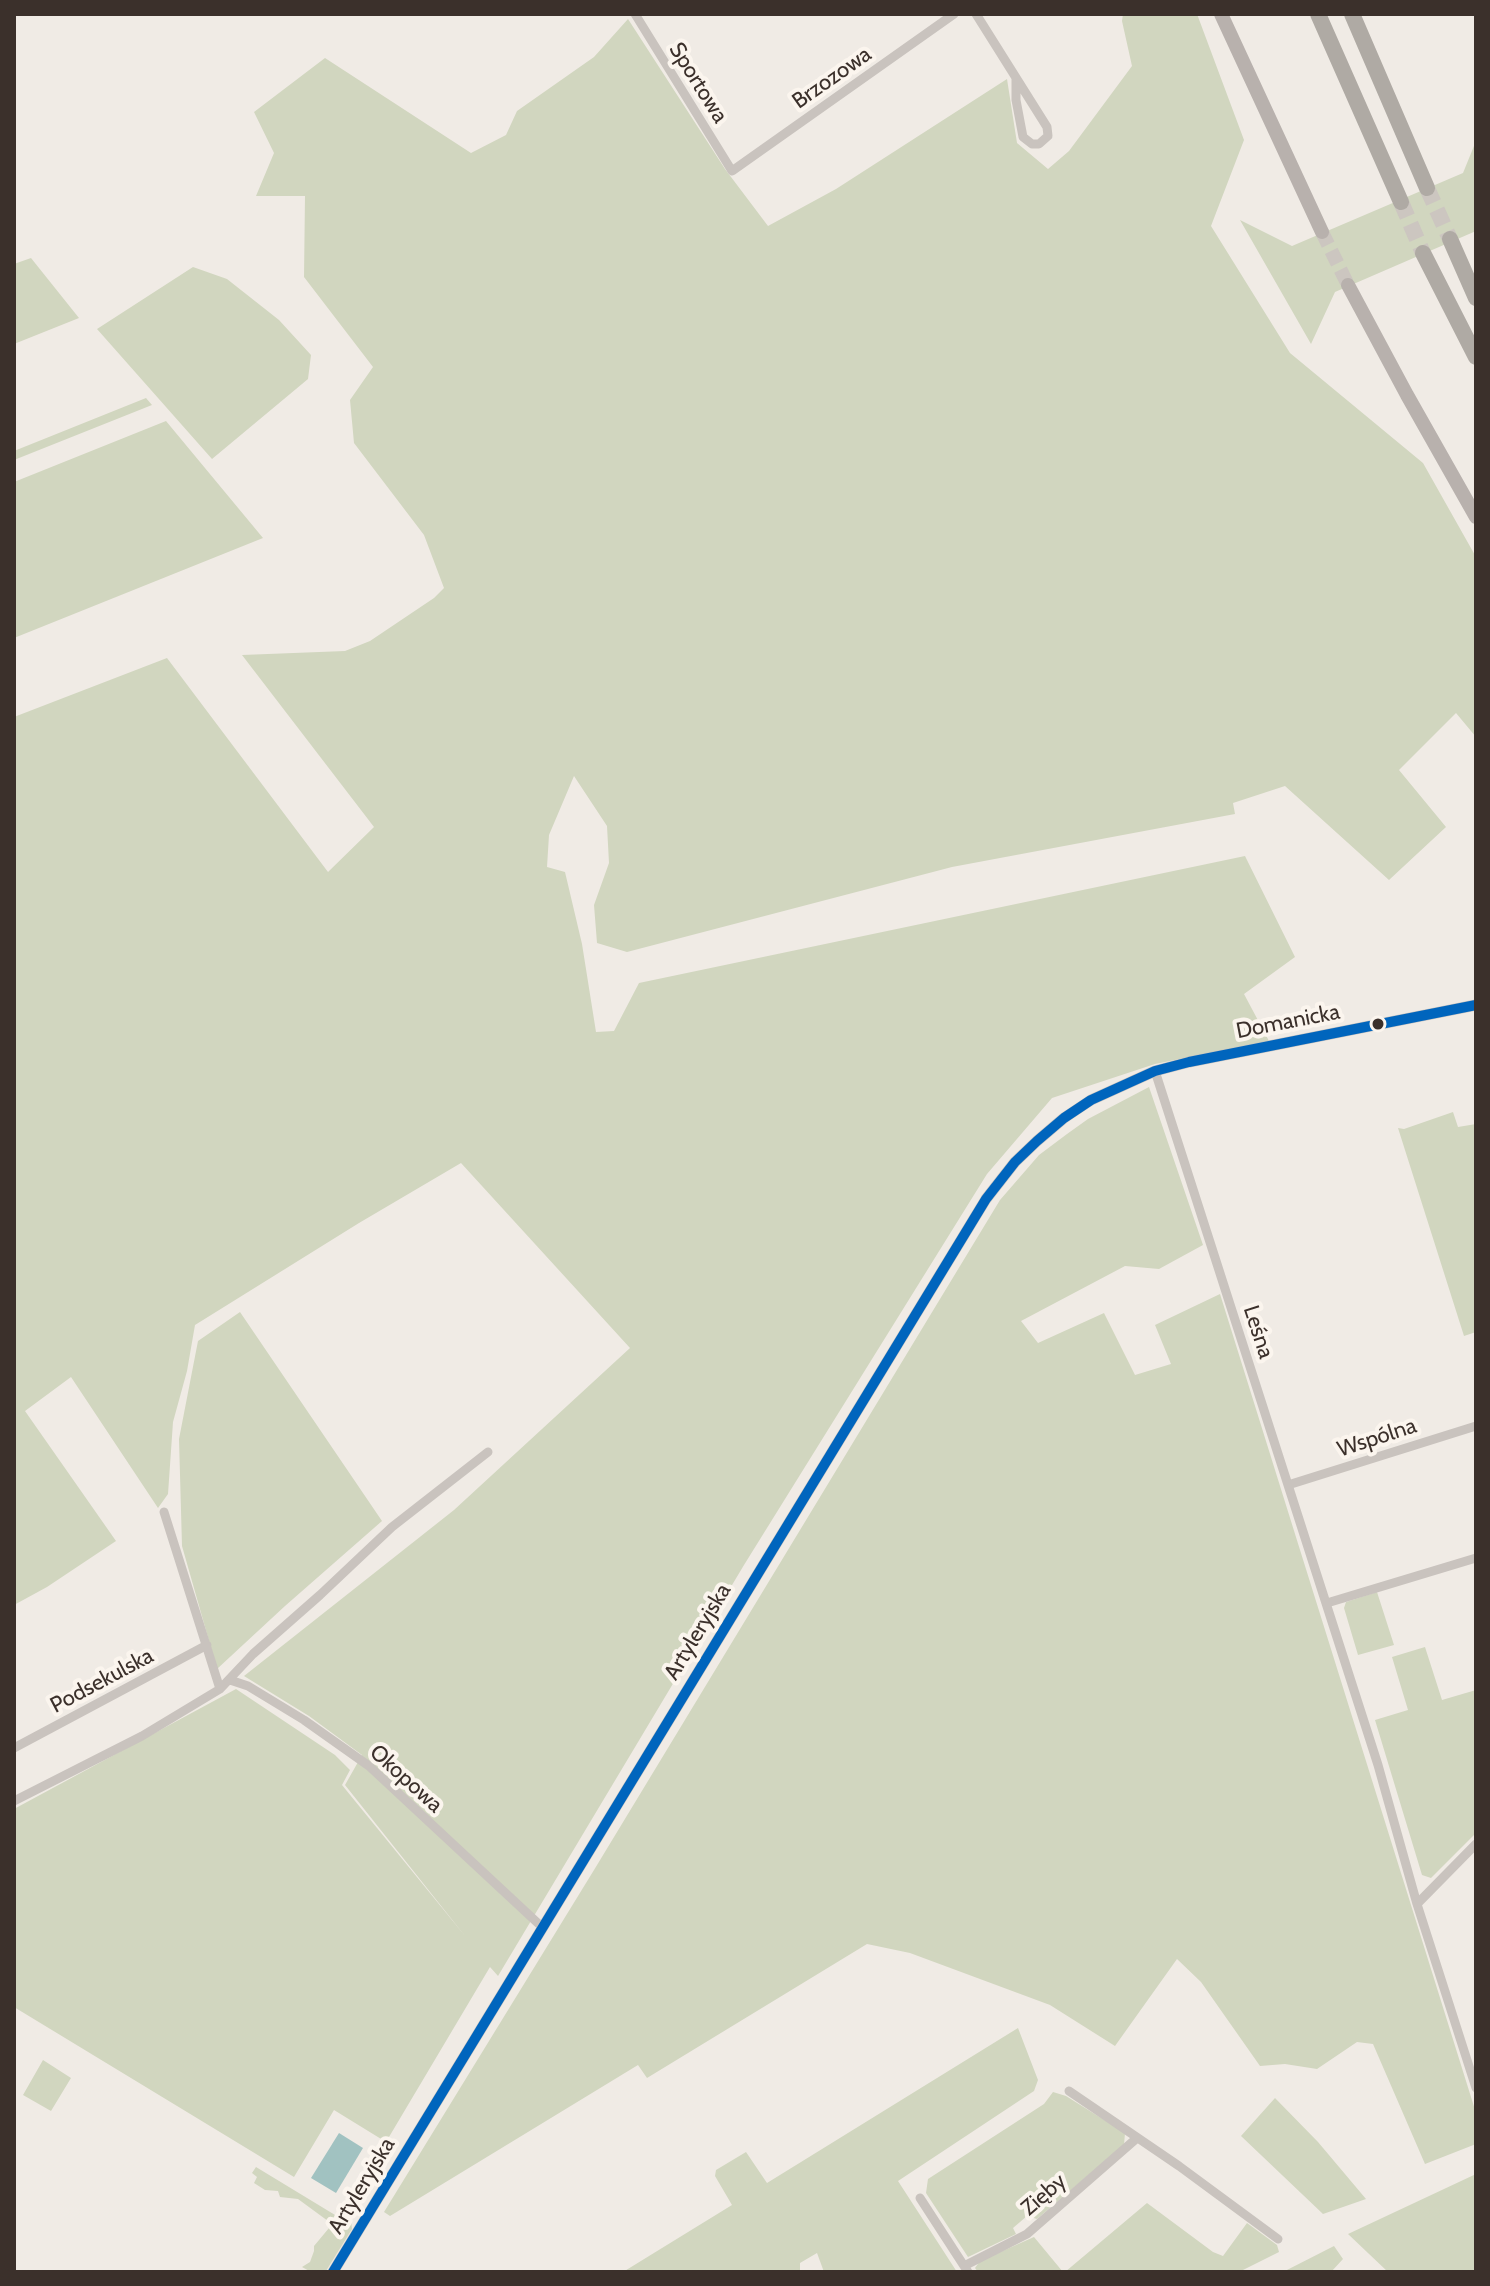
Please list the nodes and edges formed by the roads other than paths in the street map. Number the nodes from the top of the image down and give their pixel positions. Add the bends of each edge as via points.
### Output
1 (635, 14) edge
2 (954, 14) edge
3 (976, 14) edge
4 (1221, 14) edge
5 (1318, 14) edge
6 (1352, 14) edge
7 (1016, 78) junction
8 (732, 171) joint
9 (1427, 188) tunnel mouth
10 (1401, 202) tunnel mouth
11 (1322, 232) tunnel mouth
12 (1450, 239) tunnel mouth
13 (1423, 253) tunnel mouth
14 (1348, 285) tunnel mouth
15 (1476, 298) edge
16 (1476, 357) edge
17 (1476, 517) edge
18 (1476, 1005) edge
19 (1155, 1071) junction
20 (1476, 1426) edge
21 (488, 1452) dead end
22 (1288, 1485) junction
23 (164, 1512) dead end
24 (1476, 1558) edge
25 (1327, 1603) junction
26 (207, 1645) junction
27 (230, 1680) junction
28 (220, 1689) junction
29 (14, 1748) edge
30 (14, 1801) edge
31 (1476, 1844) edge
32 (1417, 1904) junction
33 (542, 1927) junction
34 (1476, 2088) edge
35 (1069, 2091) dead end
36 (1137, 2138) junction
37 (920, 2198) dead end
38 (1278, 2239) dead end
39 (966, 2269) edge
40 (333, 2272) edge

1 - 8 street, Sportowa
2 - 8 street, Brzozowa
3 - 7 street
4 - 11 main road
5 - 10 highway
6 - 9 highway
7 - 7 street via 1047,127 1048,136 1039,144 1023,137
12 - 15 highway
13 - 16 highway
14 - 17 main road
18 - 19 street, Domanicka
19 - 22 street, Leśna
19 - 33 street, Artyleryjska via 1064,1118 1015,1162 986,1199
20 - 22 street, Wspólna
21 - 27 street via 392,1527
22 - 25 street, Leśna
23 - 26 street
24 - 25 street
25 - 32 street, Leśna
26 - 28 street
26 - 29 street, Podsekulska
27 - 28 street
27 - 33 street, Okopowa via 304,1720 369,1766
28 - 30 street via 142,1736
31 - 32 street
32 - 34 street, Leśna
33 - 40 street, Artyleryjska
35 - 36 street
36 - 38 street
36 - 39 street, Zięby via 1027,2234
37 - 39 street

